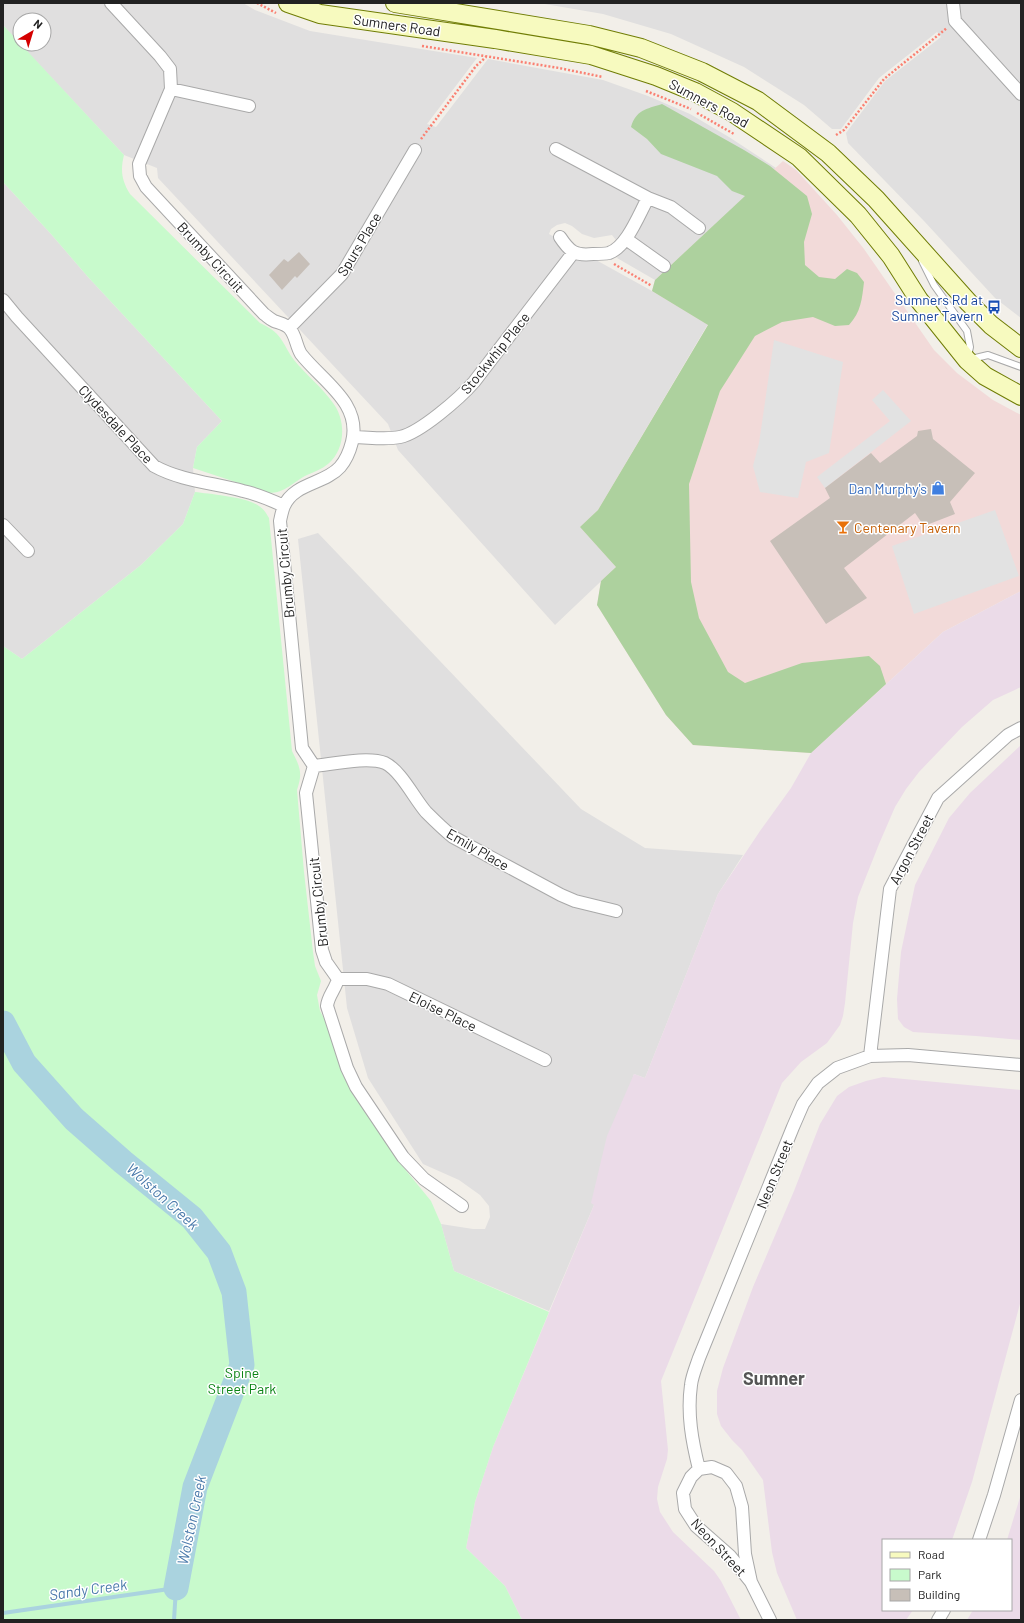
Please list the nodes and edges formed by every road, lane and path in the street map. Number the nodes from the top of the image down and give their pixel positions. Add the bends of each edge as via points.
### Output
1 (111, 3) edge
2 (257, 3) edge
3 (395, 3) edge
4 (953, 3) edge
5 (284, 9) edge
6 (955, 21) junction
7 (417, 45) dead end
8 (486, 56) junction
9 (609, 79) dead end
10 (171, 89) junction
11 (644, 90) dead end
12 (1021, 94) edge
13 (249, 106) dead end
14 (836, 135) dead end
15 (739, 137) dead end
16 (556, 149) dead end
17 (415, 150) joint
18 (648, 198) junction
19 (699, 228) dead end
20 (560, 237) dead end
21 (626, 239) junction
22 (912, 240) junction
23 (574, 253) junction
24 (609, 253) junction
25 (664, 266) dead end
26 (652, 286) dead end
27 (3, 300) edge
28 (289, 328) junction
29 (1021, 348) edge
30 (967, 360) junction
31 (1021, 367) edge
32 (1021, 396) edge
33 (353, 437) junction
34 (284, 506) junction
35 (3, 525) edge
36 (28, 551) dead end
37 (1021, 728) edge
38 (314, 766) junction
39 (616, 911) dead end
40 (338, 979) junction
41 (870, 1056) junction
42 (545, 1060) dead end
43 (1021, 1065) edge
44 (462, 1206) dead end
45 (1021, 1400) edge
46 (699, 1469) junction
47 (979, 1539) edge
48 (751, 1582) junction
49 (943, 1611) edge
50 (770, 1620) edge
51 (938, 1620) edge

1 - 10 street, Brumby Circuit via 170,69
2 - 5 path
3 - 22 main road, Sumners Road via 589,35 641,48 702,72 758,101 828,153 876,199
4 - 6 street
5 - 30 main road, Sumners Road via 591,55 656,76 695,92 732,112 799,156 858,216 890,256 919,300
6 - 12 street
6 - 14 path via 884,79 844,130
7 - 8 path
8 - 9 path
8 - 17 path via 426,132
10 - 13 street
10 - 28 street, Brumby Circuit via 139,164 140,176 146,187 264,314
11 - 15 path via 690,109
16 - 18 street
17 - 28 street, Spurs Place via 342,274
18 - 19 street via 671,207
18 - 21 street
20 - 23 street
21 - 24 street
21 - 25 street
22 - 29 main road, Sumners Road via 991,325
22 - 30 lane via 934,285 967,331 970,347
23 - 24 street
23 - 33 street, Stockwhip Place via 461,396 414,431 400,437
24 - 26 path via 614,264
27 - 34 street, Clydesdale Place via 154,466 165,472 245,491
28 - 33 street via 302,354 349,408 353,421
30 - 31 lane via 988,355
30 - 32 main road, Sumners Road via 985,376
33 - 34 street via 348,455 340,466 330,475 294,493
34 - 38 street, Brumby Circuit via 280,535 302,748
35 - 36 street
37 - 41 street, Argon Street via 1008,735 938,798 890,889
38 - 39 street, Emily Place via 367,761 384,763 395,770 426,812 453,837 560,895
38 - 40 street, Brumby Circuit via 306,793 322,950 326,962
40 - 42 street, Eloise Place via 367,979 388,984
40 - 44 street via 336,988 328,998 327,1006 347,1068 356,1086 411,1168
41 - 43 street, Neon Street via 908,1055
41 - 46 street, Neon Street via 837,1068 818,1083 803,1104 793,1127 699,1358 691,1384 689,1415
45 - 47 street
46 - 48 street, Neon Street via 712,1467 726,1473 736,1486 742,1507 745,1554
46 - 48 street, Neon Street via 690,1477 683,1493 685,1509 696,1526 730,1556
48 - 50 street, Neon Street
49 - 51 street

